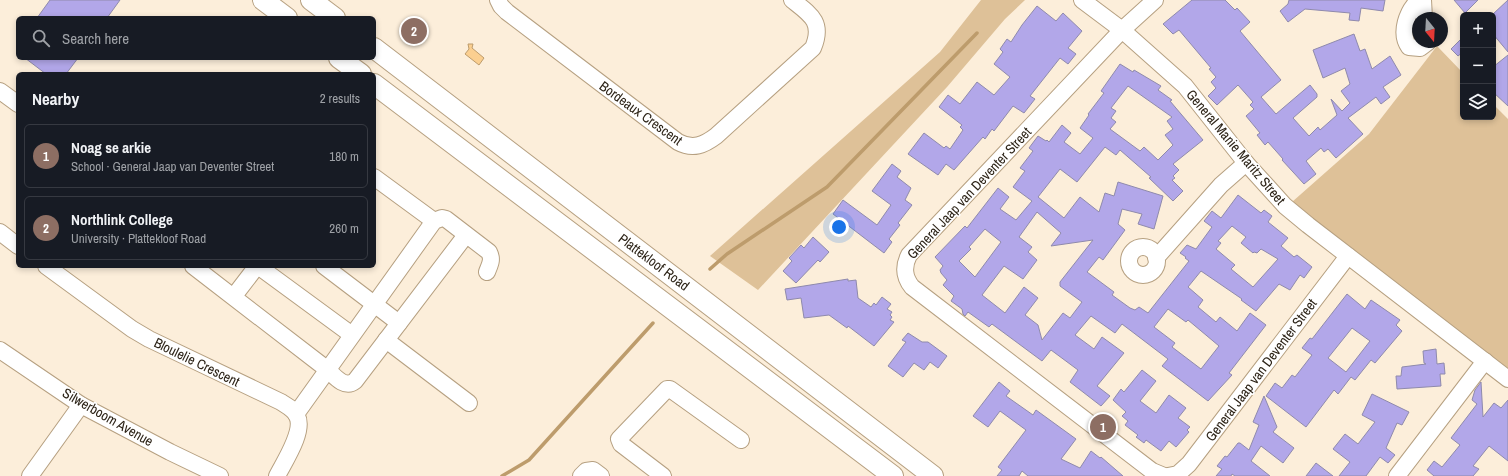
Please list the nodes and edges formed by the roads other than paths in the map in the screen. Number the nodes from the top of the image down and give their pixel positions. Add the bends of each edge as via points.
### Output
1 (263, 0) edge
2 (311, 0) edge
3 (498, 0) edge
4 (792, 0) edge
5 (1082, 0) edge
6 (1156, 0) edge
7 (1419, 0) edge
8 (1423, 0) edge
9 (1424, 12) edge
10 (284, 16) edge
11 (331, 16) edge
12 (1122, 30) junction
13 (1412, 47) edge
14 (376, 50) edge
15 (343, 60) edge
16 (358, 72) edge
17 (376, 86) edge
18 (0, 91) edge
19 (16, 103) edge
20 (1246, 163) junction
21 (376, 178) edge
22 (434, 221) junction
23 (0, 232) edge
24 (466, 234) junction
25 (16, 244) edge
26 (1348, 256) junction
27 (1156, 258) dead end
28 (49, 268) edge
29 (197, 268) edge
30 (256, 268) edge
31 (261, 268) edge
32 (327, 268) edge
33 (487, 272) dead end
34 (234, 296) junction
35 (374, 304) junction
36 (399, 322) junction
37 (352, 335) junction
38 (386, 340) junction
39 (0, 350) edge
40 (1485, 362) junction
41 (328, 370) junction
42 (1508, 379) edge
43 (470, 404) dead end
44 (81, 405) junction
45 (296, 414) junction
46 (740, 440) dead end
47 (30, 476) edge
48 (220, 476) edge
49 (277, 476) edge
50 (581, 476) edge
51 (601, 476) edge
52 (663, 476) edge
53 (894, 476) edge
54 (933, 476) edge
55 (1164, 476) edge
56 (1168, 476) edge
57 (1397, 476) edge

1 - 10 main road
2 - 11 main road
3 - 4 street, Bordeaux Crescent via 507,12 678,142 684,146 699,146 716,136 813,48 816,34 814,19
5 - 12 street, General Manie Maritz Street
6 - 12 street, General Jaap van Deventer Street
7 - 13 street via 1410,11 1405,24 1405,42
8 - 9 street
12 - 20 street, General Manie Maritz Street via 1185,86
12 - 55 street, General Jaap van Deventer Street via 909,255 905,273 912,287 1152,471
14 - 54 main road, Plattekloof Road
15 - 16 main road
17 - 53 main road, Plattekloof Road
18 - 19 street
20 - 26 street, General Manie Maritz Street via 1285,206
20 - 27 street via 1216,190
21 - 22 street
22 - 24 street via 446,219
22 - 35 street
23 - 25 street
24 - 33 street via 489,252 491,263
24 - 36 street
26 - 40 street, General Manie Maritz Street
26 - 56 street, General Jaap van Deventer Street via 1189,464 1178,474
28 - 45 street, Bloulelie Crescent via 132,329 281,402
29 - 34 street
30 - 34 street
31 - 37 street
32 - 35 street
34 - 41 street
35 - 36 street
35 - 37 street
36 - 38 street
37 - 41 street
38 - 41 street via 351,384 345,384
38 - 43 street
39 - 44 street, Silwerboom Avenue
40 - 42 street, General Manie Maritz Street
40 - 57 street
41 - 45 street
44 - 47 street
44 - 48 street, Silwerboom Avenue
45 - 49 street via 300,426 298,434
46 - 52 street via 667,389 619,439 621,444
50 - 51 street via 586,471 593,470

